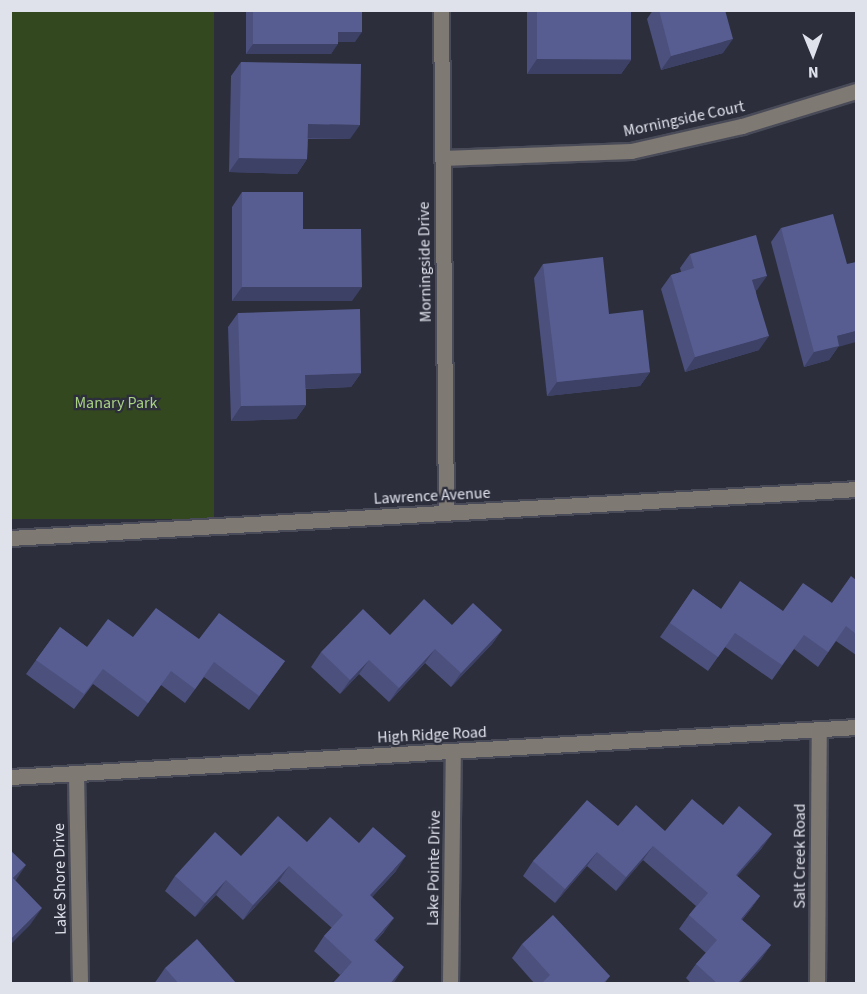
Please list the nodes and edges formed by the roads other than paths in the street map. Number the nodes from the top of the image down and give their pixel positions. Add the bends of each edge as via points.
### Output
1 (441, 10) edge
2 (856, 91) edge
3 (442, 158) junction
4 (856, 489) edge
5 (446, 513) junction
6 (10, 538) edge
7 (856, 727) edge
8 (819, 729) junction
9 (453, 752) junction
10 (76, 774) junction
11 (10, 777) edge
12 (80, 984) edge
13 (450, 984) edge
14 (817, 984) edge

1 - 3 street, Morningside Drive
2 - 3 street, Morningside Court via 742,126 631,151
3 - 5 street, Morningside Drive
4 - 5 street, Lawrence Avenue
5 - 6 street, Lawrence Avenue
7 - 8 street, High Ridge Road
8 - 9 street, High Ridge Road
8 - 14 street, Salt Creek Road
9 - 10 street, High Ridge Road
9 - 13 street, Lake Pointe Drive
10 - 11 street, High Ridge Road
10 - 12 street, Lake Shore Drive

